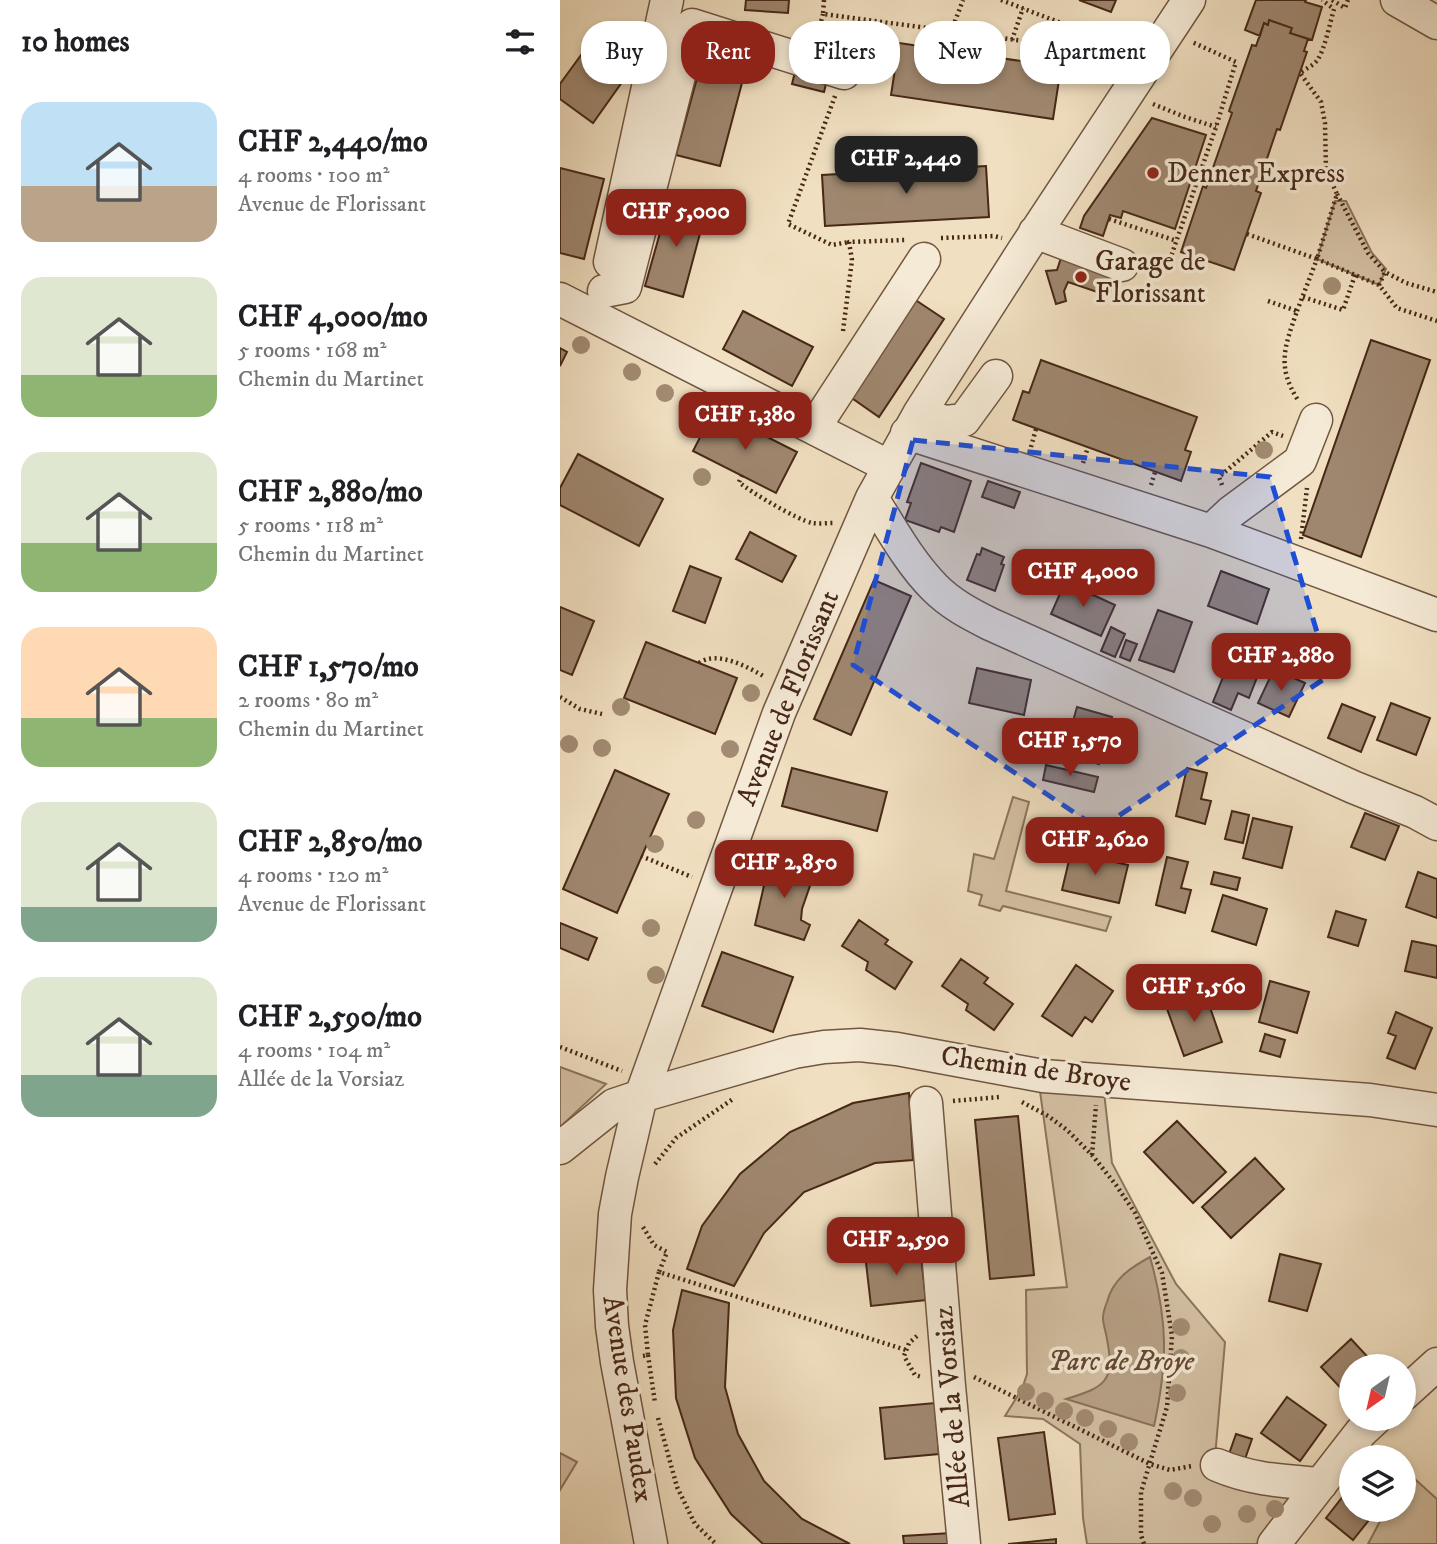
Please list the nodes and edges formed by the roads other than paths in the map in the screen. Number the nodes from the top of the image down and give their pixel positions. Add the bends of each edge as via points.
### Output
1 (667, 0) edge
2 (1189, 0) edge
3 (1397, 0) edge
4 (1437, 23) edge
5 (789, 56) edge
6 (1035, 232) junction
7 (923, 260) dead end
8 (1122, 265) dead end
9 (560, 299) edge
10 (601, 304) junction
11 (996, 376) dead end
12 (913, 424) junction
13 (814, 428) junction
14 (1304, 430) road end
15 (888, 467) junction
16 (872, 498) junction
17 (1221, 522) junction
18 (1431, 613) edge
19 (1437, 824) edge
20 (632, 1084) junction
21 (926, 1104) road end
22 (1437, 1110) edge
23 (560, 1148) edge
24 (611, 1254) joint
25 (1437, 1364) edge
26 (1416, 1383) edge
27 (1361, 1432) edge
28 (1217, 1465) road end
29 (1321, 1484) junction
30 (651, 1544) edge
31 (964, 1544) edge
32 (1274, 1544) edge

1 - 10 street
2 - 6 street, Avenue de Florissant
3 - 4 street
5 - 10 street via 692,25 625,287
6 - 8 street
6 - 12 street, Avenue de Florissant
7 - 13 street
9 - 10 street
10 - 13 street
11 - 12 street via 964,419
12 - 15 street, Avenue de Florissant
12 - 17 street
13 - 15 street
14 - 17 street via 1300,461
15 - 16 street, Avenue de Florissant
16 - 19 street via 915,565 960,608
16 - 20 street, Avenue de Florissant via 779,713
17 - 18 street
20 - 22 street, Chemin de Broye via 824,1046 860,1045 1043,1076 1370,1100
20 - 23 street, Chemin de Broye via 614,1105
20 - 24 street, Avenue de Florissant
21 - 31 street, Allée de la Vorsiaz
24 - 30 street, Avenue des Paudex via 612,1326
25 - 26 street
27 - 29 street
28 - 29 street via 1259,1479
29 - 32 street

